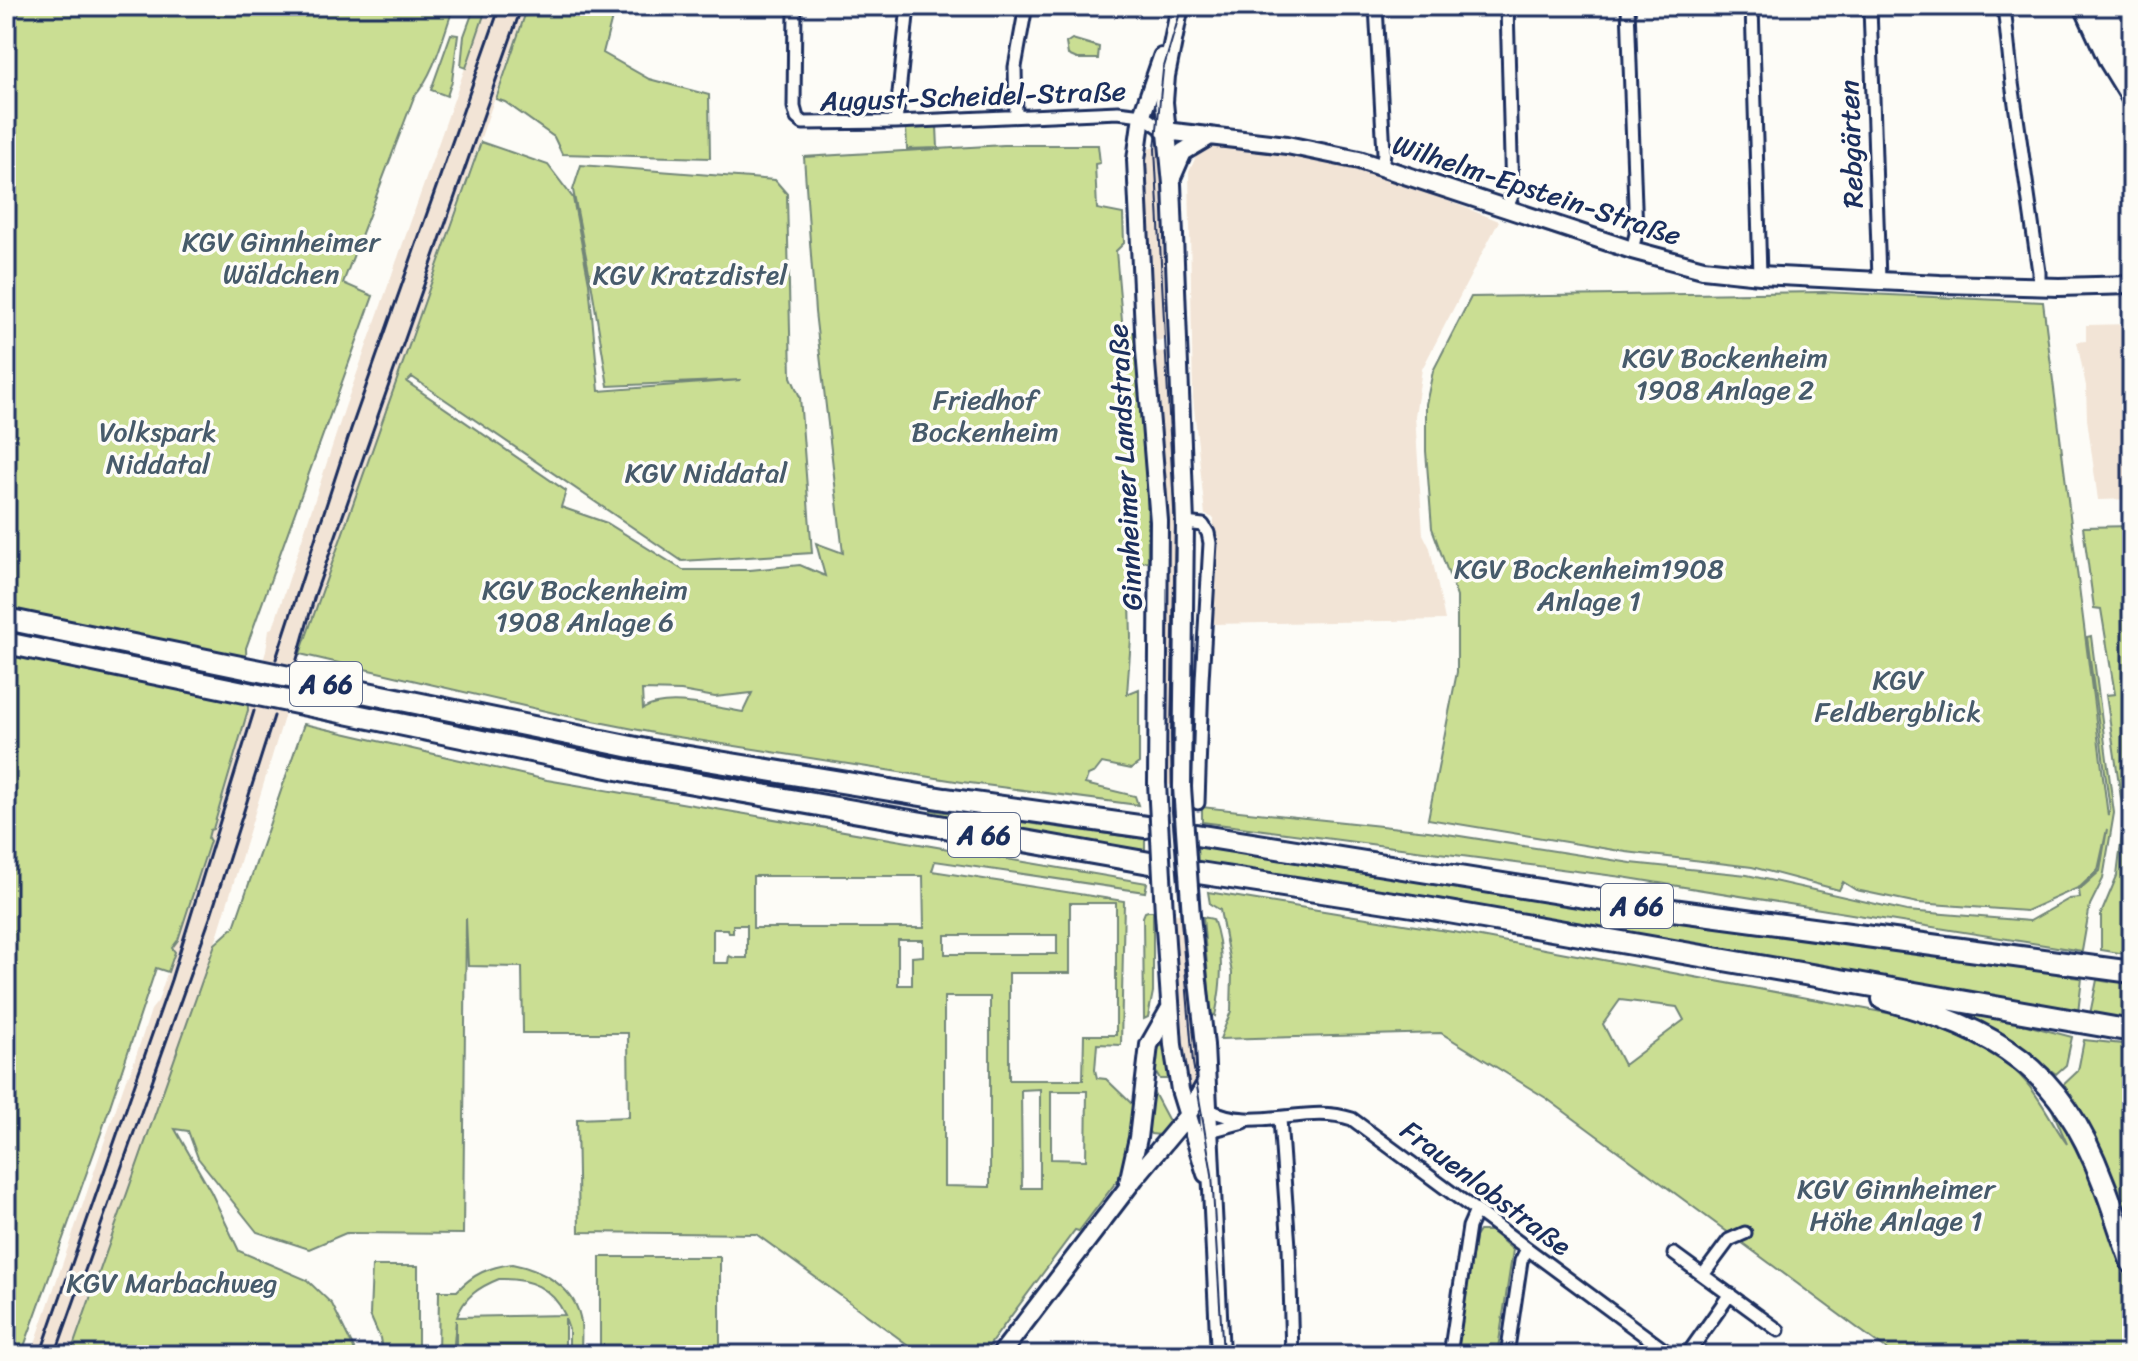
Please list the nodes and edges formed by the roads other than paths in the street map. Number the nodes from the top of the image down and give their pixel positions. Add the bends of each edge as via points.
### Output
1 (795, 6) edge
2 (908, 6) edge
3 (1026, 6) edge
4 (1180, 6) edge
5 (1376, 6) edge
6 (1507, 6) edge
7 (1628, 6) edge
8 (1752, 6) edge
9 (1870, 6) edge
10 (2004, 6) edge
11 (2085, 6) edge
12 (2107, 6) edge
13 (2123, 6) edge
14 (1175, 25) junction
15 (2132, 30) edge
16 (2132, 67) edge
17 (2132, 97) edge
18 (1142, 115) junction
19 (1016, 116) junction
20 (896, 122) junction
21 (1165, 131) junction
22 (1212, 136) junction
23 (1136, 160) junction
24 (1382, 167) junction
25 (1172, 184) junction
26 (1507, 208) junction
27 (1632, 250) junction
28 (1760, 275) junction
29 (1887, 280) junction
30 (2039, 283) junction
31 (2127, 285) edge
32 (1145, 338) junction
33 (1177, 338) junction
34 (1185, 523) junction
35 (6, 619) edge
36 (6, 643) edge
37 (1198, 803) dead end
38 (1146, 827) tunnel mouth
39 (1196, 835) tunnel mouth
40 (1150, 863) dead end
41 (1199, 873) dead end
42 (2132, 972) edge
43 (1818, 978) junction
44 (1170, 1008) junction
45 (2132, 1031) edge
46 (1207, 1082) junction
47 (1208, 1109) junction
48 (1187, 1116) junction
49 (1140, 1117) junction
50 (1280, 1119) junction
51 (1252, 1120) junction
52 (1202, 1132) junction
53 (1167, 1141) junction
54 (2104, 1182) junction
55 (1127, 1189) junction
56 (1476, 1211) junction
57 (1745, 1233) dead end
58 (2132, 1235) edge
59 (1527, 1249) junction
60 (1674, 1254) dead end
61 (2132, 1263) edge
62 (1703, 1275) junction
63 (1730, 1294) junction
64 (1778, 1330) dead end
65 (1000, 1355) edge
66 (1220, 1355) edge
67 (1292, 1355) edge
68 (1450, 1355) edge
69 (1507, 1355) edge
70 (1671, 1355) edge
71 (1687, 1355) edge

1 - 20 street, August-Scheidel-Straße via 793,92 799,121
2 - 20 street
3 - 19 street via 1015,67
4 - 14 main road, Ginnheimer Landstraße
5 - 24 street
6 - 26 street via 1512,196
7 - 27 street via 1636,234
8 - 28 street
9 - 29 street, Rebgärten
10 - 30 street
11 - 17 highway
12 - 16 highway
13 - 15 highway
14 - 18 main road, Ginnheimer Landstraße
14 - 21 main road, Ginnheimer Landstraße via 1166,76
18 - 19 street, August-Scheidel-Straße
18 - 21 street, August-Scheidel-Straße
18 - 23 main road, Ginnheimer Landstraße
19 - 20 street, August-Scheidel-Straße
21 - 22 main road, Wilhelm-Epstein-Straße
21 - 23 main road via 1142,145
21 - 25 main road, Ginnheimer Landstraße
22 - 24 main road, Wilhelm-Epstein-Straße via 1314,150
22 - 25 main road via 1180,155
23 - 32 main road, Ginnheimer Landstraße
24 - 26 main road, Wilhelm-Epstein-Straße
25 - 33 main road, Ginnheimer Landstraße
26 - 27 main road, Wilhelm-Epstein-Straße
27 - 28 main road, Wilhelm-Epstein-Straße via 1703,269
28 - 29 main road, Wilhelm-Epstein-Straße
29 - 30 main road, Wilhelm-Epstein-Straße
30 - 31 main road, Wilhelm-Epstein-Straße
32 - 33 main road via 1160,346
32 - 44 main road, Ginnheimer Landstraße, bridge via 1160,566 1155,727
33 - 34 main road, Ginnheimer Landstraße
34 - 37 street, Ginnheimer Landstraße via 1203,525 1210,543
34 - 46 main road, Ginnheimer Landstraße, bridge via 1182,787
35 - 38 highway, A 66, bridge via 646,750
36 - 40 highway, A 66, bridge via 642,774
39 - 42 highway, A 66 via 1628,904
41 - 43 highway, A 66
43 - 45 highway, A 66
43 - 54 highway via 1969,1027 2012,1051 2062,1103
44 - 48 main road, Ginnheimer Landstraße
44 - 49 main road via 1149,1045
46 - 47 main road, Ginnheimer Landstraße
46 - 48 main road
47 - 51 street, Frauenlobstraße
47 - 52 main road, Ginnheimer Landstraße
48 - 52 main road, Ginnheimer Landstraße
48 - 53 main road
49 - 53 main road via 1149,1140
49 - 55 main road
50 - 51 street, Frauenlobstraße
50 - 56 street, Frauenlobstraße via 1352,1119
50 - 67 street
51 - 52 street, Frauenlobstraße
52 - 53 main road
52 - 66 main road, Ginnheimer Landstraße
53 - 55 main road
54 - 58 highway
54 - 61 highway
55 - 65 main road
56 - 59 street, Frauenlobstraße
56 - 68 street via 1469,1227
57 - 62 street via 1729,1240
59 - 69 street
59 - 70 street, Frauenlobstraße
60 - 62 street
62 - 63 street
63 - 64 street
63 - 71 street

